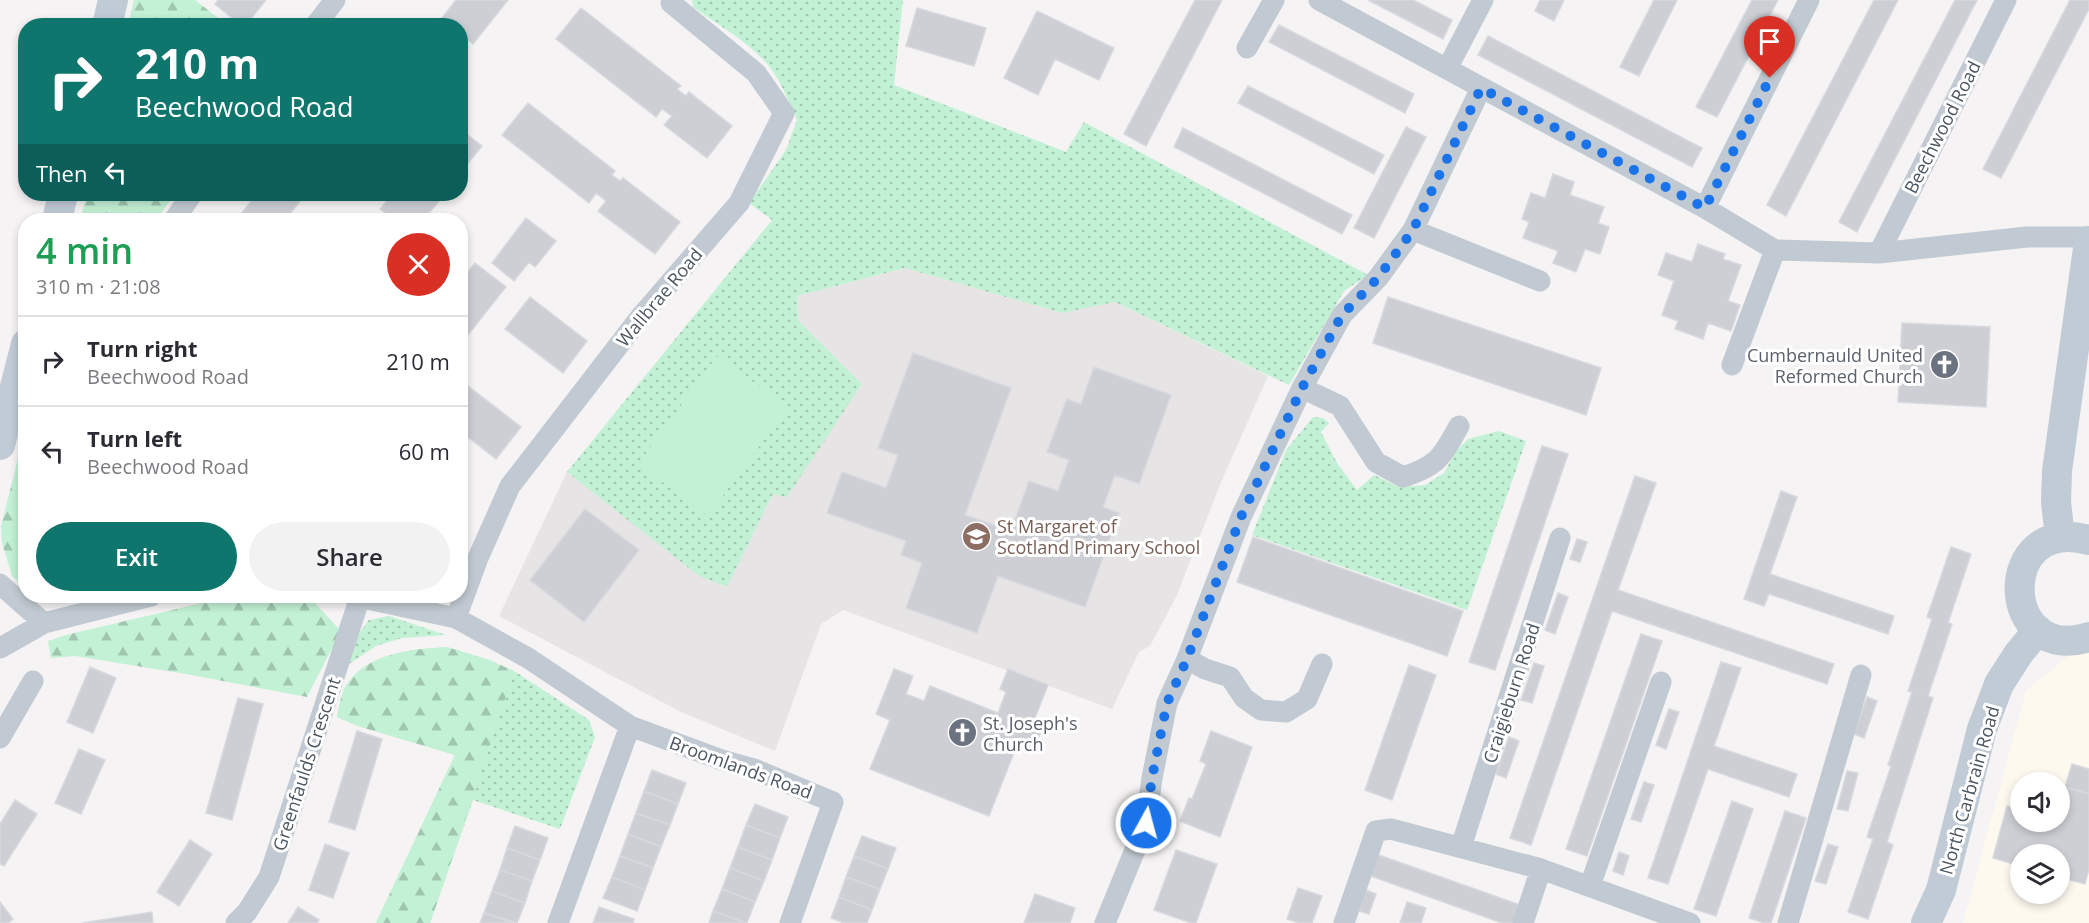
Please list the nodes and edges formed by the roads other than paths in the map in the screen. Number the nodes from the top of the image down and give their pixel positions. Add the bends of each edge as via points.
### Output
1 (113, 0) edge
2 (335, 0) edge
3 (1274, 0) edge
4 (1319, 0) edge
5 (1483, 0) edge
6 (1809, 0) edge
7 (2006, 0) edge
8 (671, 3) dead end
9 (109, 18) edge
10 (321, 18) edge
11 (1247, 48) dead end
12 (1447, 69) junction
13 (1481, 88) junction
14 (1705, 208) junction
15 (1413, 230) junction
16 (2089, 239) edge
17 (1775, 250) junction
18 (1879, 253) junction
19 (1540, 281) dead end
20 (1732, 366) dead end
21 (18, 375) edge
22 (1302, 388) junction
23 (1459, 426) dead end
24 (0, 445) edge
25 (1560, 538) dead end
26 (2075, 539) edge
27 (0, 584) edge
28 (468, 585) edge
29 (18, 600) edge
30 (21, 603) edge
31 (123, 603) edge
32 (355, 603) edge
33 (388, 603) edge
34 (462, 603) edge
35 (456, 618) junction
36 (44, 623) junction
37 (2038, 630) junction
38 (2089, 637) edge
39 (0, 648) edge
40 (1187, 659) junction
41 (1322, 664) dead end
42 (1861, 675) dead end
43 (33, 681) dead end
44 (1661, 682) dead end
45 (630, 726) junction
46 (0, 738) edge
47 (1461, 847) junction
48 (1541, 869) junction
49 (1590, 886) junction
50 (236, 923) edge
51 (558, 923) edge
52 (790, 923) edge
53 (1105, 923) edge
54 (1344, 923) edge
55 (1523, 923) edge
56 (1690, 923) edge
57 (1788, 923) edge
58 (1926, 923) edge

1 - 9 street
2 - 10 street
3 - 11 street
4 - 12 street
5 - 12 street
6 - 14 street
7 - 18 street, Beechwood Road
8 - 28 street, Wallbrae Road via 756,73 784,113 739,203 642,315 510,486
12 - 13 street
13 - 14 street
13 - 15 street
14 - 17 street
15 - 19 street
15 - 22 street via 1378,278 1342,315
16 - 18 street via 2027,237
16 - 26 street via 2057,471 2056,502
17 - 18 street
17 - 20 street
21 - 24 street
22 - 23 street via 1340,406 1377,462 1403,477 1425,470 1443,456
22 - 40 street via 1241,517
25 - 47 street, Craigieburn Road
26 - 37 street via 2044,543 2022,568 2020,601 2026,617
27 - 29 street
30 - 36 street
31 - 36 street
32 - 50 street, Greenfaulds Crescent via 269,877
33 - 35 street, Broomlands Road
34 - 35 street, Wallbrae Road
35 - 45 street, Broomlands Road via 528,658
36 - 39 street
37 - 38 street via 2064,641
37 - 58 street, North Carbrain Road via 2000,684 1982,729 1941,890
40 - 41 street via 1230,677 1244,698 1261,710 1286,712 1307,699
40 - 53 street via 1167,703 1146,823
42 - 57 street
43 - 46 street
44 - 49 street
45 - 51 street
45 - 52 street, Broomlands Road via 754,769 833,802
47 - 48 street
47 - 54 street via 1391,829 1376,831
48 - 49 street
48 - 55 street
49 - 56 street

